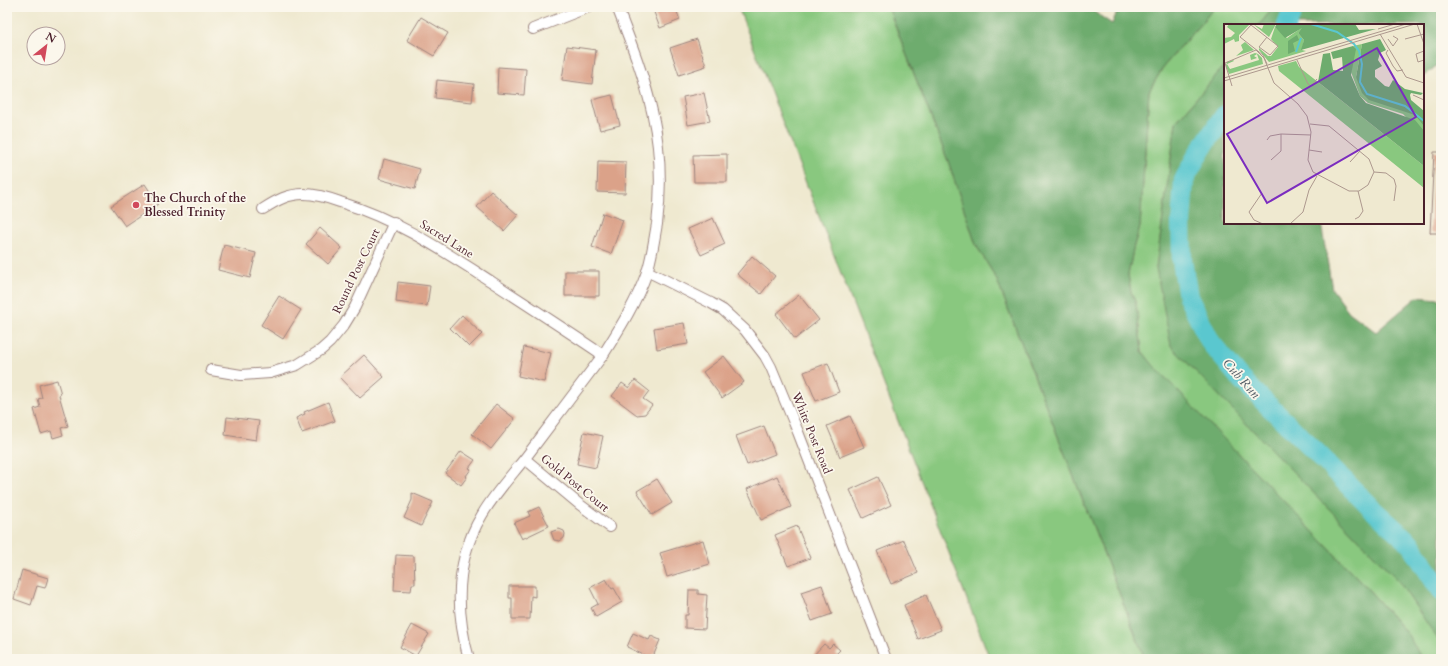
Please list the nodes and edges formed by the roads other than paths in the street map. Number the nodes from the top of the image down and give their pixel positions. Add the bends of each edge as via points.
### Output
1 (589, 7) edge
2 (617, 7) edge
3 (533, 29) dead end
4 (263, 209) dead end
5 (394, 222) junction
6 (647, 271) junction
7 (603, 355) junction
8 (211, 370) dead end
9 (524, 459) junction
10 (610, 526) dead end
11 (469, 659) edge
12 (886, 659) edge

1 - 3 street
2 - 6 street via 644,77 659,146 659,204 654,245
4 - 5 street, Sacred Lane via 282,197 306,194 332,199
5 - 7 street, Sacred Lane
5 - 8 street, Round Post Court via 355,306 344,325 321,350 297,365 270,373 241,375
6 - 7 street via 629,311
6 - 12 street, White Post Road via 722,310 745,330 765,356 798,432
7 - 9 street
9 - 10 street, Gold Post Court
9 - 11 street via 493,498 470,541 459,593 460,619

